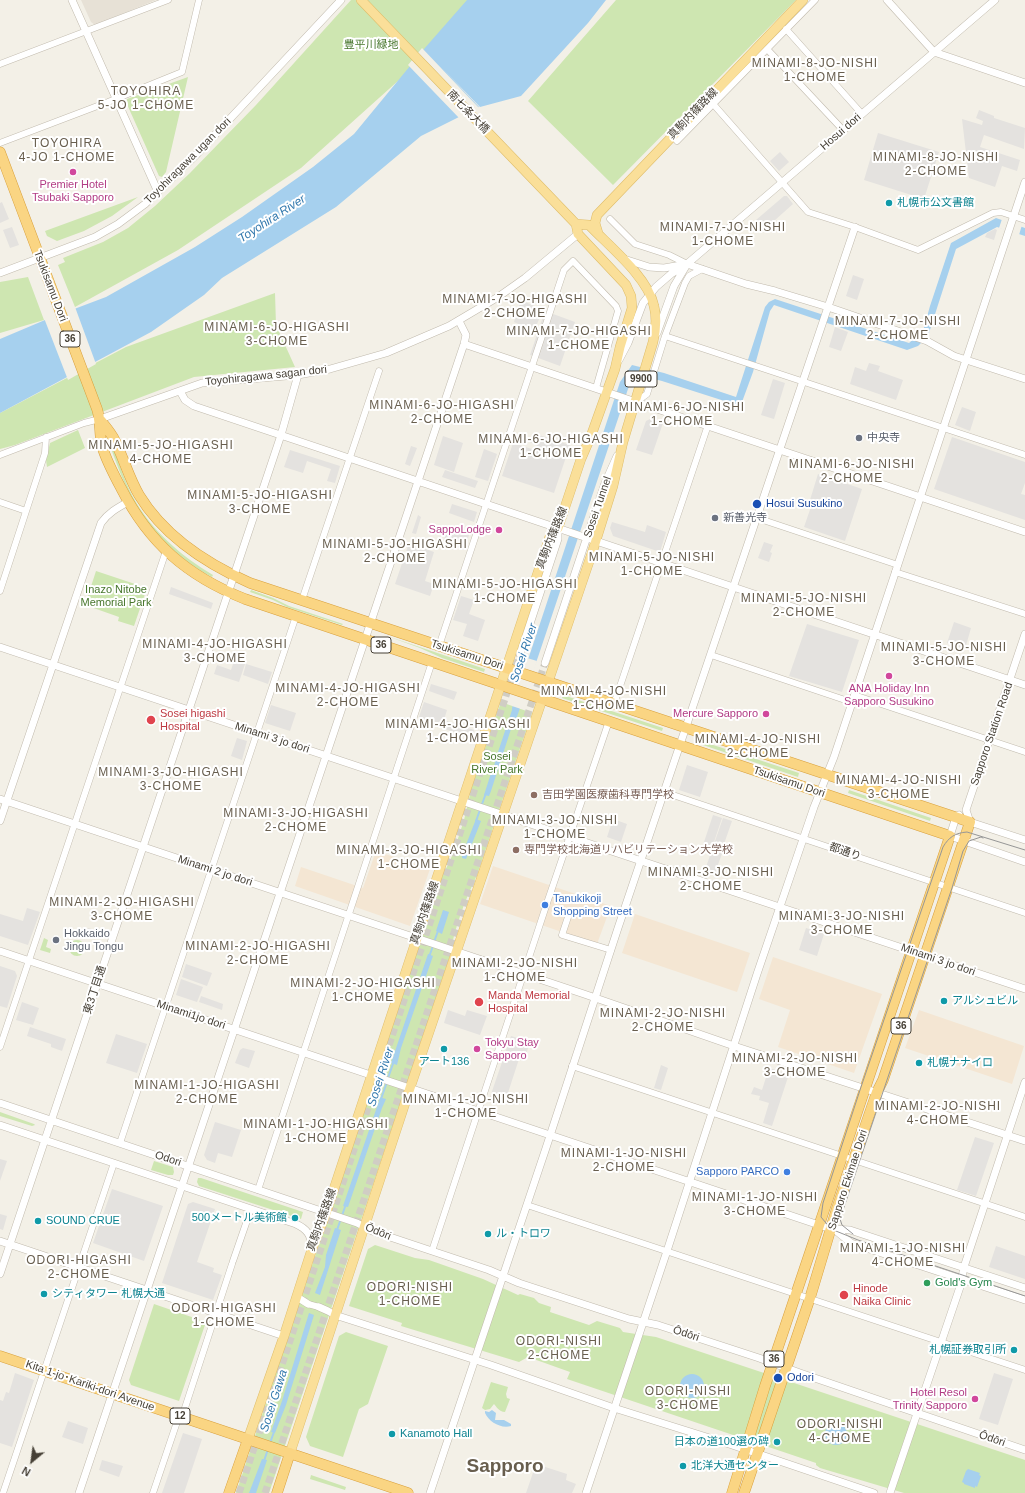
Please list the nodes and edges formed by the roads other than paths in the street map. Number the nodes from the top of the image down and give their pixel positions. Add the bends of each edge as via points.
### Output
1 (72, 0) edge
2 (168, 0) edge
3 (199, 0) edge
4 (341, 0) edge
5 (361, 0) edge
6 (803, 0) edge
7 (815, 0) edge
8 (887, 0) edge
9 (995, 0) edge
10 (786, 28) junction
11 (85, 31) junction
12 (767, 49) junction
13 (934, 52) junction
14 (0, 64) edge
15 (1025, 83) edge
16 (116, 98) junction
17 (714, 105) junction
18 (862, 114) junction
19 (844, 130) junction
20 (677, 141) dead end
21 (0, 143) edge
22 (0, 152) edge
23 (1025, 182) edge
24 (782, 183) junction
25 (158, 192) junction
26 (610, 218) dead end
27 (1013, 218) junction
28 (1025, 220) edge
29 (576, 224) junction
30 (855, 227) junction
31 (578, 234) junction
32 (598, 234) junction
33 (40, 258) junction
34 (621, 258) junction
35 (687, 264) junction
36 (702, 269) junction
37 (0, 273) edge
38 (650, 294) junction
39 (826, 310) junction
40 (459, 321) junction
41 (665, 336) junction
42 (653, 342) junction
43 (464, 344) junction
44 (966, 360) junction
45 (532, 366) junction
46 (615, 369) junction
47 (379, 371) dead end
48 (298, 374) junction
49 (1025, 379) edge
50 (803, 381) junction
51 (596, 388) junction
52 (180, 390) junction
53 (611, 393) junction
54 (636, 402) junction
55 (98, 414) junction
56 (708, 425) junction
57 (943, 427) junction
58 (282, 435) junction
59 (46, 437) junction
60 (622, 442) junction
61 (780, 450) junction
62 (0, 455) edge
63 (1025, 455) edge
64 (350, 458) junction
65 (418, 481) junction
66 (920, 496) junction
67 (0, 502) edge
68 (128, 502) junction
69 (486, 504) junction
70 (26, 511) junction
71 (757, 518) junction
72 (558, 528) junction
73 (1025, 532) edge
74 (586, 537) junction
75 (596, 540) junction
76 (166, 551) junction
77 (662, 563) junction
78 (896, 568) junction
79 (234, 576) junction
80 (734, 587) junction
81 (0, 591) edge
82 (229, 593) junction
83 (302, 600) junction
84 (1025, 614) edge
85 (296, 616) junction
86 (370, 623) junction
87 (874, 634) junction
88 (1025, 634) edge
89 (365, 639) junction
90 (439, 646) junction
91 (0, 647) edge
92 (520, 654) tunnel mouth
93 (711, 655) junction
94 (432, 662) junction
95 (545, 663) tunnel mouth
96 (52, 664) junction
97 (506, 668) junction
98 (1010, 680) junction
99 (548, 682) junction
100 (501, 685) junction
101 (1025, 685) edge
102 (121, 687) junction
103 (542, 699) junction
104 (853, 699) junction
105 (614, 704) junction
106 (189, 710) junction
107 (609, 721) junction
108 (686, 728) junction
109 (257, 732) junction
110 (989, 741) junction
111 (680, 745) junction
112 (1025, 752) edge
113 (326, 755) junction
114 (826, 775) junction
115 (394, 778) junction
116 (664, 792) junction
117 (820, 792) junction
118 (3, 800) edge
119 (462, 801) junction
120 (966, 810) junction
121 (504, 815) junction
122 (956, 817) junction
123 (0, 821) edge
124 (970, 822) junction
125 (75, 824) junction
126 (950, 836) junction
127 (570, 837) junction
128 (803, 838) junction
129 (1025, 840) edge
130 (963, 842) junction
131 (144, 847) junction
132 (641, 860) junction
133 (1025, 862) edge
134 (211, 870) junction
135 (934, 882) junction
136 (948, 887) junction
137 (280, 892) junction
138 (780, 907) junction
139 (570, 911) dead end
140 (1025, 913) edge
141 (348, 915) junction
142 (416, 938) junction
143 (611, 950) junction
144 (0, 951) edge
145 (911, 951) junction
146 (456, 952) junction
147 (925, 956) junction
148 (29, 961) junction
149 (524, 974) junction
150 (97, 984) junction
151 (1025, 989) edge
152 (595, 997) junction
153 (166, 1006) junction
154 (234, 1029) junction
155 (734, 1046) junction
156 (0, 1047) edge
157 (302, 1052) junction
158 (572, 1066) junction
159 (370, 1075) junction
160 (1025, 1082) edge
161 (410, 1088) junction
162 (865, 1088) junction
163 (877, 1092) junction
164 (0, 1103) edge
165 (479, 1110) junction
166 (711, 1113) junction
167 (52, 1120) junction
168 (0, 1125) edge
169 (550, 1135) junction
170 (1007, 1136) junction
171 (45, 1140) junction
172 (1025, 1141) edge
173 (120, 1143) junction
174 (843, 1156) junction
175 (854, 1160) junction
176 (114, 1163) junction
177 (188, 1166) junction
178 (690, 1182) junction
179 (182, 1185) junction
180 (258, 1190) junction
181 (985, 1204) junction
182 (527, 1205) junction
183 (251, 1209) junction
184 (326, 1213) junction
185 (337, 1216) joint
186 (1025, 1217) edge
187 (820, 1225) junction
188 (365, 1227) junction
189 (831, 1229) junction
190 (0, 1241) edge
191 (10, 1244) junction
192 (312, 1249) junction
193 (432, 1251) junction
194 (667, 1251) junction
195 (79, 1267) junction
196 (964, 1268) junction
197 (0, 1274) edge
198 (503, 1276) junction
199 (962, 1278) junction
200 (1025, 1288) edge
201 (147, 1290) junction
202 (796, 1294) junction
203 (296, 1297) junction
204 (810, 1298) junction
205 (1025, 1300) edge
206 (308, 1304) joint
207 (319, 1307) joint
208 (217, 1313) junction
209 (335, 1315) junction
210 (644, 1322) junction
211 (284, 1336) junction
212 (941, 1341) junction
213 (0, 1356) edge
214 (475, 1360) junction
215 (773, 1363) junction
216 (786, 1368) junction
217 (1025, 1370) edge
218 (44, 1371) junction
219 (112, 1394) junction
220 (614, 1408) junction
221 (917, 1413) junction
222 (181, 1417) junction
223 (248, 1439) junction
224 (745, 1450) junction
225 (1025, 1450) edge
226 (290, 1453) junction
227 (757, 1454) junction
228 (3, 1493) edge
229 (79, 1493) edge
230 (153, 1493) edge
231 (229, 1493) edge
232 (277, 1493) edge
233 (408, 1493) edge
234 (430, 1493) edge
235 (586, 1493) edge
236 (732, 1493) edge
237 (744, 1493) edge
238 (874, 1493) edge
239 (890, 1493) edge

1 - 11 street
2 - 11 street
3 - 16 street via 182,72
4 - 25 street, Toyohiragawa ugan dori via 264,84
5 - 29 main road, 南七条大橋 / 9900
6 - 32 main road, 真駒内篠路線 via 597,215 595,223
7 - 10 street
8 - 13 street
9 - 13 street, Hosui dori
10 - 12 street
10 - 18 street
11 - 14 street
11 - 16 street
12 - 17 street
12 - 19 street
13 - 15 street
13 - 18 street, Hosui dori
16 - 21 street
16 - 25 street
17 - 20 street
17 - 24 street
18 - 19 street, Hosui dori
19 - 24 street, Hosui dori
22 - 33 highway, Tsukisamu Dori / 36
23 - 27 street
24 - 30 street via 808,212
24 - 35 street, Hosui dori
25 - 33 street, Toyohiragawa ugan dori via 134,213 108,230
26 - 35 street via 635,244
27 - 28 street
27 - 30 street via 1001,212 994,213 918,250
27 - 44 street
29 - 31 main road
29 - 32 main road, 9900 via 589,225
30 - 39 street
31 - 40 street, Toyohiragawa sagan dori via 507,291
31 - 46 main road, 真駒内篠路線 / 9900 via 621,279 631,296 631,314
32 - 34 main road, 9900
33 - 37 street, Toyohiragawa ugan dori
33 - 55 highway, Tsukisamu Dori / 36
34 - 35 street via 649,267 664,268
34 - 38 main road, 9900
35 - 36 street
35 - 38 street via 671,274
35 - 42 street via 676,281
36 - 39 street via 746,284 775,290
36 - 41 street via 689,276 685,283
38 - 42 main road, 9900 via 656,314
38 - 46 street via 641,307
39 - 44 street via 927,341
39 - 50 street
40 - 43 street via 466,335
40 - 48 street, Toyohiragawa sagan dori via 370,359
41 - 50 street
41 - 54 street via 647,394
42 - 54 main road, 9900 via 637,391
43 - 45 street
43 - 65 street
44 - 49 street
44 - 57 street
45 - 51 street
45 - 51 street via 564,270 573,261 618,311
45 - 69 street
46 - 53 main road, 真駒内篠路線 / 9900
47 - 64 street
48 - 52 street, Toyohiragawa sagan dori via 208,382
48 - 58 street, 東3丁目通
50 - 57 street
50 - 61 street
51 - 53 street
52 - 55 street, Toyohiragawa sagan dori
52 - 58 street via 185,400 194,406
53 - 54 street
53 - 72 main road, 真駒内篠路線 / 9900 via 581,459
54 - 56 street
54 - 60 main road, 9900
55 - 59 street, Toyohiragawa sagan dori via 84,423
55 - 68 highway, Tsukisamu Dori / 36 via 102,445
55 - 79 highway, Tsukisamu Dori / 36 via 115,440 139,495 156,518 196,554
56 - 61 street
56 - 77 street
57 - 63 street
57 - 66 street
58 - 64 street
58 - 79 street, 東3丁目通
59 - 62 street, Toyohiragawa sagan dori
59 - 70 street via 44,453
60 - 74 street, Sosei Tunnel
60 - 75 main road, 9900 via 613,486
61 - 66 street
61 - 71 street
64 - 65 street
64 - 83 street
65 - 69 street
65 - 86 street
66 - 73 street
66 - 78 street
67 - 70 street
68 - 76 highway, Tsukisamu Dori / 36 via 145,529
68 - 96 street via 114,509 100,522
69 - 72 street
69 - 90 street
70 - 81 street
71 - 78 street
71 - 80 street
72 - 74 street
72 - 92 street via 558,539
72 - 97 main road, 真駒内篠路線 / 9900 via 550,536
74 - 75 street
74 - 95 street, Sosei Tunnel
75 - 77 street
75 - 99 main road, 9900
76 - 82 highway, Tsukisamu Dori / 36 via 188,569
76 - 102 street
77 - 80 street
77 - 105 street
78 - 84 street
78 - 87 street
79 - 82 street, 東3丁目通
79 - 83 highway, Tsukisamu Dori / 36
80 - 87 street
80 - 93 street
82 - 85 highway, Tsukisamu Dori / 36
82 - 106 street, 東3丁目通
83 - 86 highway, Tsukisamu Dori / 36
85 - 89 highway, Tsukisamu Dori / 36
85 - 109 street
86 - 89 street
86 - 90 highway, Tsukisamu Dori / 36
87 - 98 street
87 - 104 street
88 - 98 street, Sapporo Station Road
89 - 94 highway, Tsukisamu Dori / 36
89 - 113 street
90 - 97 highway, Tsukisamu Dori / 36
91 - 96 street, Minami 3 jo dori
93 - 104 street
93 - 108 street
94 - 100 highway, Tsukisamu Dori / 36
94 - 115 street
96 - 102 street, Minami 3 jo dori
96 - 118 street
97 - 99 highway, Tsukisamu Dori / 36
97 - 100 main road, 真駒内篠路線 / 9900
98 - 101 street
98 - 110 street, Sapporo Station Road
99 - 103 main road, 9900
99 - 105 highway, Tsukisamu Dori / 36
100 - 103 highway, Tsukisamu Dori / 36
100 - 119 main road, 真駒内篠路線 / 9900
102 - 106 street, Minami 3 jo dori
102 - 125 street
103 - 107 highway, Tsukisamu Dori / 36
103 - 121 main road, 9900
104 - 110 street
104 - 114 street
105 - 108 highway, Tsukisamu Dori / 36
106 - 109 street, Minami 3 jo dori
106 - 131 street, 東3丁目通
107 - 111 highway, Tsukisamu Dori / 36
107 - 127 street
108 - 111 street
108 - 114 highway, Tsukisamu Dori / 36
109 - 113 street, Minami 3 jo dori
109 - 134 street
110 - 112 street
110 - 120 street, Sapporo Station Road
111 - 116 street
111 - 117 highway, Tsukisamu Dori / 36
113 - 115 street, Minami 3 jo dori
113 - 137 street
114 - 117 street
114 - 122 highway, Tsukisamu Dori / 36
115 - 119 street, Minami 3 jo dori
115 - 141 street
116 - 128 street, 都通り
116 - 132 street
117 - 126 highway, Tsukisamu Dori / 36
117 - 128 street
118 - 123 street
118 - 125 street, Minami 2 jo dori
119 - 121 street, Minami 3 jo dori
119 - 142 main road, 真駒内篠路線 / 9900
120 - 122 street
120 - 124 street
121 - 127 street, Minami 3 jo dori
121 - 146 main road, 9900
122 - 124 highway, Tsukisamu Dori / 36
122 - 126 street
124 - 129 street
124 - 130 highway, Sapporo Ekimae Dori / 36
125 - 131 street, Minami 2 jo dori
125 - 148 street
126 - 130 street
126 - 135 highway, Sapporo Ekimae Dori / 36
127 - 132 street, Minami 3 jo dori
127 - 149 street
128 - 135 street, 都通り
128 - 138 street
130 - 133 street
130 - 136 highway, Sapporo Ekimae Dori / 36
131 - 134 street, Minami 2 jo dori
131 - 150 street, 東3丁目通
132 - 138 street, Minami 3 jo dori
132 - 143 street
134 - 137 street, Minami 2 jo dori
134 - 153 street
135 - 136 street, 都通り
135 - 145 highway, Sapporo Ekimae Dori / 36
136 - 140 street, 都通り
136 - 147 highway, Sapporo Ekimae Dori / 36
137 - 141 street, Minami 2 jo dori
137 - 154 street
138 - 145 street, Minami 3 jo dori
138 - 155 street
139 - 143 street via 562,935
141 - 142 street, Minami 2 jo dori
141 - 157 street
142 - 146 street, Minami 2 jo dori
142 - 159 main road, 真駒内篠路線 / 9900
143 - 152 street
144 - 148 street, Minami1jo dori
145 - 147 street, Minami 3 jo dori
145 - 162 highway, Sapporo Ekimae Dori / 36
146 - 149 street
146 - 161 main road, 9900
147 - 151 street, Minami 3 jo dori
147 - 163 highway, Sapporo Ekimae Dori / 36
148 - 150 street, Minami1jo dori
148 - 156 street
149 - 152 street
149 - 165 street
150 - 153 street, Minami1jo dori
150 - 167 street, 東3丁目通
152 - 155 street
152 - 158 street
153 - 154 street, Minami1jo dori
153 - 173 street
154 - 157 street, Minami1jo dori
154 - 177 street
155 - 162 street
155 - 166 street
157 - 159 street, Minami1jo dori
157 - 180 street
158 - 166 street
158 - 169 street
159 - 161 street, Minami1jo dori
159 - 184 main road, 真駒内篠路線 / 9900
160 - 170 street
161 - 165 street
161 - 188 main road, 9900
162 - 163 street
162 - 174 highway, Sapporo Ekimae Dori / 36
163 - 170 street
163 - 175 highway, Sapporo Ekimae Dori / 36
164 - 167 street, Odori
165 - 169 street
165 - 193 street
166 - 174 street
166 - 178 street
167 - 171 street, 東3丁目通
167 - 173 street, Odori
168 - 171 street, Odori
169 - 178 street
169 - 182 street
170 - 172 street
170 - 181 street
171 - 176 street, Odori
171 - 191 street, 東3丁目通
173 - 177 street, Odori
174 - 175 street
174 - 187 highway, Sapporo Ekimae Dori / 36
175 - 181 street
175 - 189 highway, Sapporo Ekimae Dori / 36
176 - 179 street, Odori
176 - 195 street
177 - 179 street
177 - 180 street, Odori
178 - 187 street
178 - 194 street
179 - 183 street, Odori
179 - 201 street
180 - 184 street, Odori
181 - 186 street
181 - 196 street
182 - 194 street
182 - 198 street
183 - 192 street, Odori via 302,1226 308,1231
183 - 208 street
184 - 185 street, Odori
184 - 192 main road, 真駒内篠路線 / 9900
185 - 188 street, Ōdōri
187 - 189 street
187 - 202 highway, Sapporo Ekimae Dori / 36
188 - 193 street, Ōdōri
188 - 209 main road, 9900
189 - 196 street via 850,1230
189 - 199 street via 851,1243
189 - 204 highway, Sapporo Ekimae Dori / 36
190 - 191 street
191 - 195 street
191 - 197 street, 東3丁目通
192 - 203 main road, 真駒内篠路線 / 9900
193 - 198 street, Ōdōri
194 - 202 street
194 - 210 street
195 - 201 street
195 - 218 street
196 - 199 street
196 - 200 street
198 - 210 street, Ōdōri
198 - 214 street
199 - 205 street
199 - 212 street
201 - 208 street
201 - 219 street
202 - 204 street
202 - 215 highway, Sapporo Ekimae Dori / 36
203 - 206 street
203 - 211 main road, 真駒内篠路線 / 9900
204 - 212 street
204 - 216 highway, Sapporo Ekimae Dori / 36
206 - 207 street
207 - 209 street
208 - 211 street
208 - 222 street
209 - 214 street
209 - 226 main road, 9900
210 - 215 street, Ōdōri
210 - 220 street
211 - 223 main road, 真駒内篠路線 / 9900
212 - 217 street
212 - 221 street
213 - 218 highway, Kita 1-jo･Kariki-dori Avenue / 12
214 - 220 street
214 - 234 street
215 - 216 street, Ōdōri
215 - 224 highway, Sapporo Ekimae Dori / 36
216 - 221 street, Ōdōri
216 - 227 highway, Sapporo Ekimae Dori / 36
218 - 219 highway, Kita 1-jo･Kariki-dori Avenue / 12
218 - 228 street
219 - 222 highway, Kita 1-jo･Kariki-dori Avenue / 12
219 - 229 street
220 - 224 street
220 - 235 street
221 - 225 street, Ōdōri
221 - 239 street
222 - 223 highway, Kita 1-jo･Kariki-dori Avenue / 12
222 - 230 street
223 - 226 highway, Kita 1-jo･Kariki-dori Avenue / 12
223 - 231 highway
224 - 227 street
224 - 236 highway, Sapporo Ekimae Dori / 36
226 - 232 highway
226 - 233 highway, Kita 1-jo･Kariki-dori Avenue / 12
227 - 237 highway, Sapporo Ekimae Dori / 36
227 - 238 street

